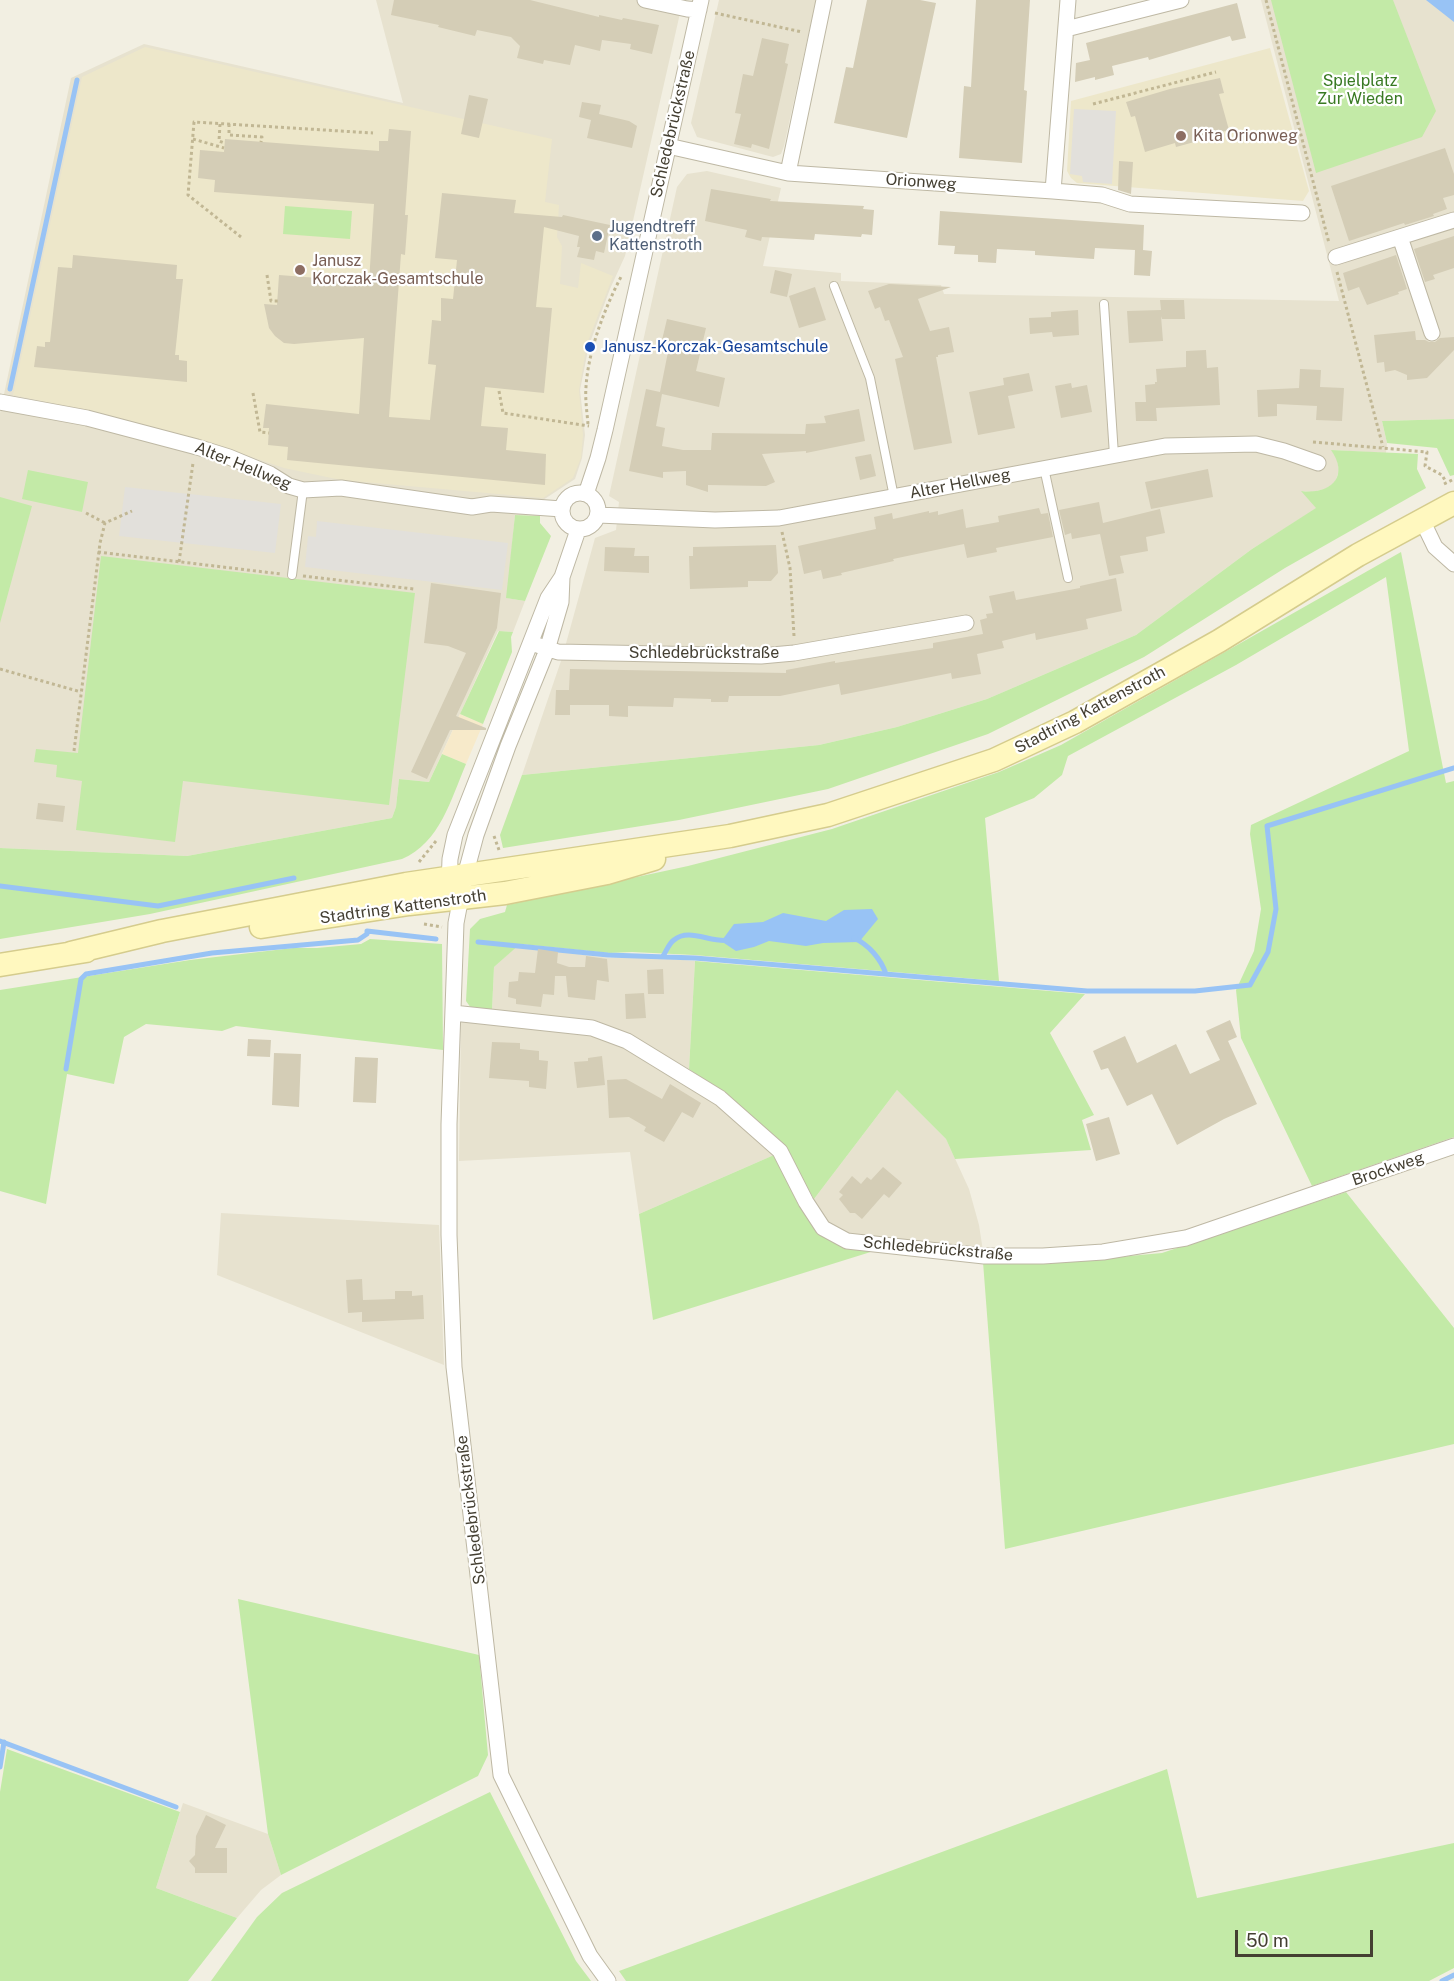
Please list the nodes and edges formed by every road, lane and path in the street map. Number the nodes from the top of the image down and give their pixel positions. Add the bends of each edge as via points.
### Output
1 (645, 0) edge
2 (824, 0) edge
3 (1068, 0) edge
4 (1182, 0) edge
5 (1266, 0) edge
6 (700, 5) edge
7 (1066, 29) junction
8 (817, 35) junction
9 (1216, 72) dead end
10 (1093, 104) dead end
11 (220, 124) junction
12 (229, 124) junction
13 (373, 133) dead end
14 (193, 139) junction
15 (261, 142) dead end
16 (225, 143) dead end
17 (668, 146) junction
18 (224, 148) dead end
19 (788, 173) junction
20 (1053, 191) junction
21 (1302, 213) dead end
22 (1454, 220) edge
23 (241, 237) dead end
24 (1400, 237) junction
25 (1334, 258) junction
26 (267, 275) dead end
27 (834, 286) dead end
28 (278, 301) dead end
29 (1104, 304) dead end
30 (1432, 333) dead end
31 (498, 392) dead end
32 (254, 393) dead end
33 (0, 402) edge
34 (588, 426) dead end
35 (269, 433) dead end
36 (197, 447) junction
37 (1383, 447) junction
38 (1284, 451) junction
39 (1114, 455) junction
40 (1318, 463) dead end
41 (1044, 468) junction
42 (1454, 479) edge
43 (1436, 488) dead end
44 (303, 490) junction
45 (1450, 493) edge
46 (586, 494) junction
47 (894, 497) junction
48 (562, 509) junction
49 (132, 511) dead end
50 (86, 513) dead end
51 (598, 515) junction
52 (779, 518) junction
53 (1422, 520) junction
54 (105, 523) junction
55 (578, 530) junction
56 (98, 552) junction
57 (179, 562) junction
58 (1454, 564) edge
59 (292, 575) junction
60 (562, 577) junction
61 (1068, 578) dead end
62 (414, 589) dead end
63 (966, 623) dead end
64 (531, 644) junction
65 (547, 650) junction
66 (795, 653) junction
67 (0, 669) edge
68 (81, 692) junction
69 (74, 751) dead end
70 (494, 835) dead end
71 (438, 836) dead end
72 (500, 854) dead end
73 (418, 863) dead end
74 (456, 887) junction
75 (0, 965) edge
76 (453, 1013) junction
77 (1454, 1146) edge
78 (1321, 1193) joint
79 (608, 1981) edge

1 - 6 street via 687,9
2 - 8 street
3 - 7 street
4 - 7 street
5 - 25 path
6 - 8 path
6 - 17 street, Schledebrückstraße
7 - 20 street
8 - 19 street
9 - 10 path
11 - 12 path
11 - 14 path via 194,122
11 - 16 path via 219,141
12 - 13 path
12 - 15 path via 229,135 262,137
14 - 18 path
14 - 23 path via 188,195
17 - 19 street, Orionweg
17 - 46 street, Schledebrückstraße via 598,458
19 - 20 street, Orionweg
20 - 21 street, Orionweg via 1102,195 1130,204
22 - 24 street
24 - 25 street
24 - 30 street
25 - 37 path
26 - 28 path via 271,301
27 - 47 lane via 870,378
29 - 39 lane
31 - 34 path via 503,414
32 - 35 path via 260,432
33 - 36 street, Alter Hellweg via 87,418
36 - 44 street, Alter Hellweg
36 - 57 path
37 - 38 path via 1298,441
37 - 45 path via 1427,452 1425,466 1442,475
38 - 39 street, Alter Hellweg via 1256,444 1211,443
38 - 40 street, Alter Hellweg
39 - 41 street, Alter Hellweg
41 - 47 street, Alter Hellweg
41 - 61 lane
42 - 45 path
43 - 45 path
44 - 48 street, Alter Hellweg via 341,488 472,507 491,504
44 - 59 lane
45 - 53 main road, Stadtring Kattenstroth
46 - 48 street via 570,495
46 - 51 street via 595,500
47 - 52 street, Alter Hellweg
48 - 55 street via 564,520
49 - 54 path
50 - 54 path
51 - 52 street, Alter Hellweg via 715,520
51 - 55 street via 588,527
52 - 66 path via 790,568
53 - 58 street via 1435,547
53 - 74 main road, Stadtring Kattenstroth via 1086,716 994,760 828,815
54 - 56 path
55 - 60 street, Schledebrückstraße
56 - 57 path
56 - 68 path
57 - 59 path
59 - 62 path
60 - 64 street, Schledebrückstraße via 548,598
60 - 65 street, Schledebrückstraße via 561,602
63 - 66 street, Schledebrückstraße
64 - 65 street, Schledebrückstraße
64 - 74 street, Schledebrückstraße via 455,836
65 - 66 street, Schledebrückstraße via 761,656
65 - 74 street, Schledebrückstraße
67 - 68 path
68 - 69 path
70 - 72 path
71 - 73 path
74 - 75 main road, Stadtring Kattenstroth via 406,884
74 - 76 street, Schledebrückstraße
76 - 78 street, Schledebrückstraße via 592,1028 627,1041 720,1098 780,1151 823,1228 848,1241 984,1256 1103,1252 1186,1238
76 - 79 street, Schledebrückstraße via 449,1235 454,1367 501,1775 590,1956
77 - 78 street, Brockweg

